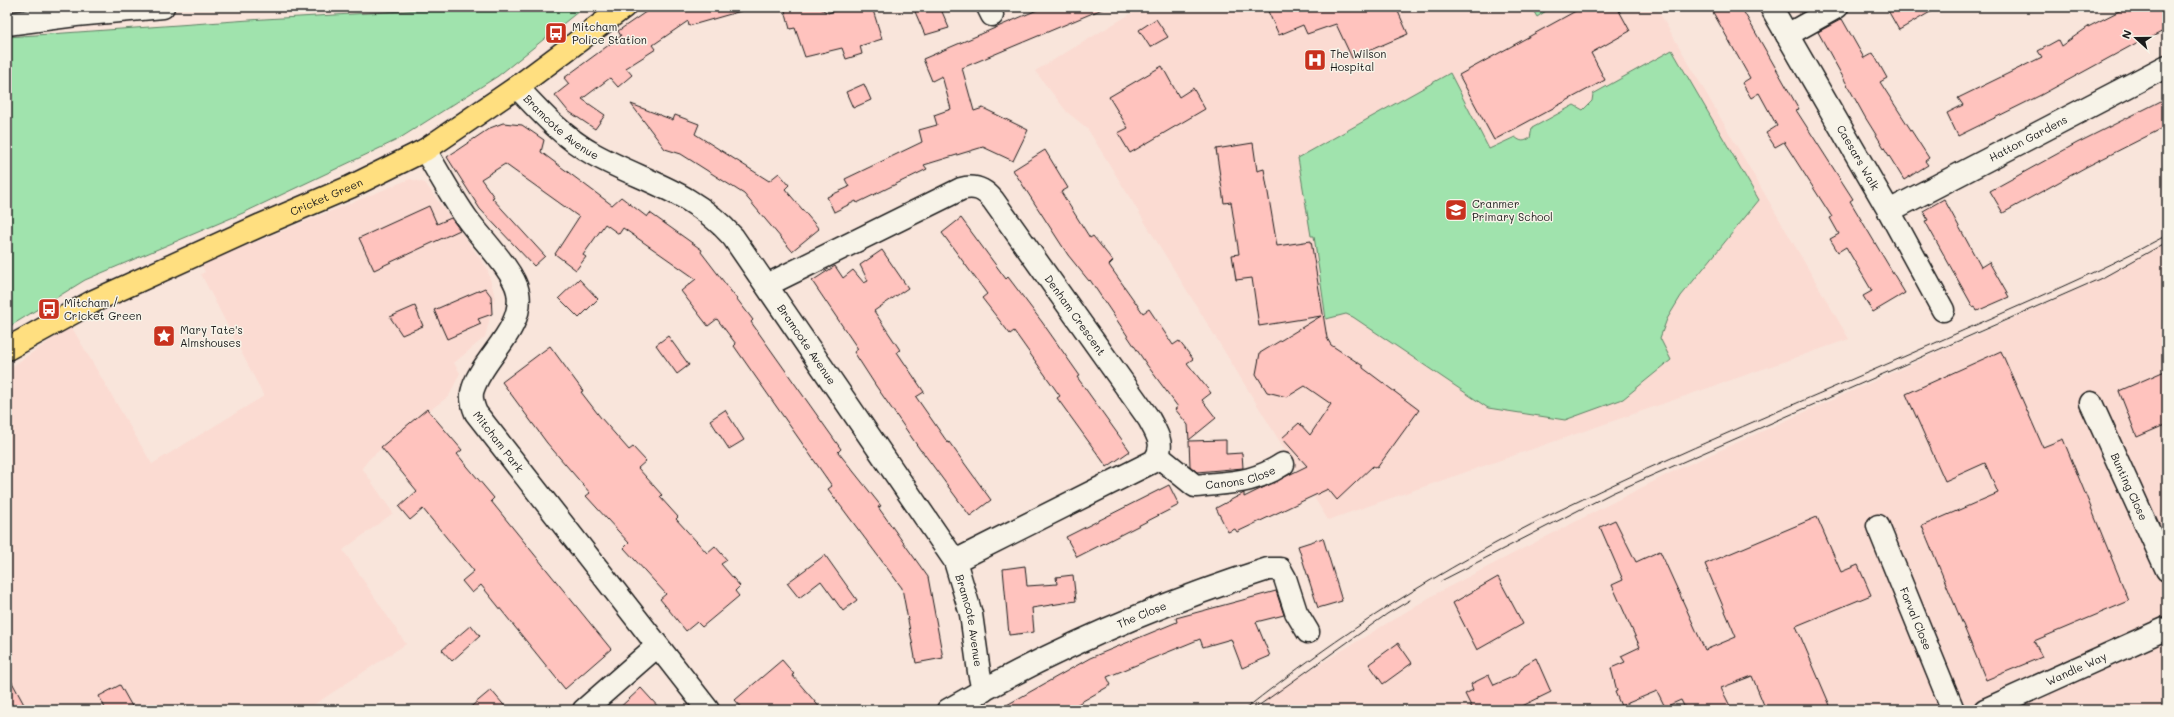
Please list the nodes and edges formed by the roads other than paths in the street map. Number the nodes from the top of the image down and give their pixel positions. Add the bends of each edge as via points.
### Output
1 (163, 7) edge
2 (624, 7) edge
3 (1771, 7) edge
4 (1837, 7) edge
5 (76, 11) edge
6 (7, 24) edge
7 (1787, 35) junction
8 (2167, 66) edge
9 (517, 87) junction
10 (425, 150) junction
11 (1889, 211) junction
12 (766, 285) junction
13 (1943, 310) dead end
14 (7, 349) edge
15 (2091, 403) dead end
16 (1158, 456) junction
17 (1283, 464) dead end
18 (1878, 526) dead end
19 (955, 561) junction
20 (2167, 570) edge
21 (2167, 628) edge
22 (1308, 632) dead end
23 (657, 646) junction
24 (983, 691) junction
25 (584, 710) edge
26 (708, 710) edge
27 (948, 710) edge
28 (1953, 710) edge
29 (1985, 710) edge

1 - 5 street
2 - 9 main road, Cricket Green
3 - 7 street, Caesars Walk
4 - 7 street
5 - 6 street
7 - 11 street, Caesars Walk
8 - 11 street, Hatton Gardens
9 - 10 main road, Cricket Green
9 - 12 street, Bramcote Avenue via 542,114 576,143 702,208 733,237
10 - 14 main road, Cricket Green via 350,187 94,301
10 - 23 street, Mitcham Park via 453,199 508,271 518,292 516,313 510,328 472,390 476,413
11 - 13 street, Caesars Walk
12 - 16 street, Denham Crescent via 961,189 969,186 982,189 993,200 1149,419 1159,437
12 - 19 street, Bramcote Avenue
15 - 20 street, Bunting Close
16 - 17 street, Canons Close via 1195,486 1249,481
16 - 19 street via 1148,466
18 - 28 street, Forval Close
19 - 24 street, Bramcote Avenue via 971,614
21 - 29 street, Wandle Way
22 - 24 street, The Close via 1296,612 1280,569 1268,569 1165,604 1089,636
23 - 25 street
23 - 26 street, Mitcham Park
24 - 27 street, The Close

